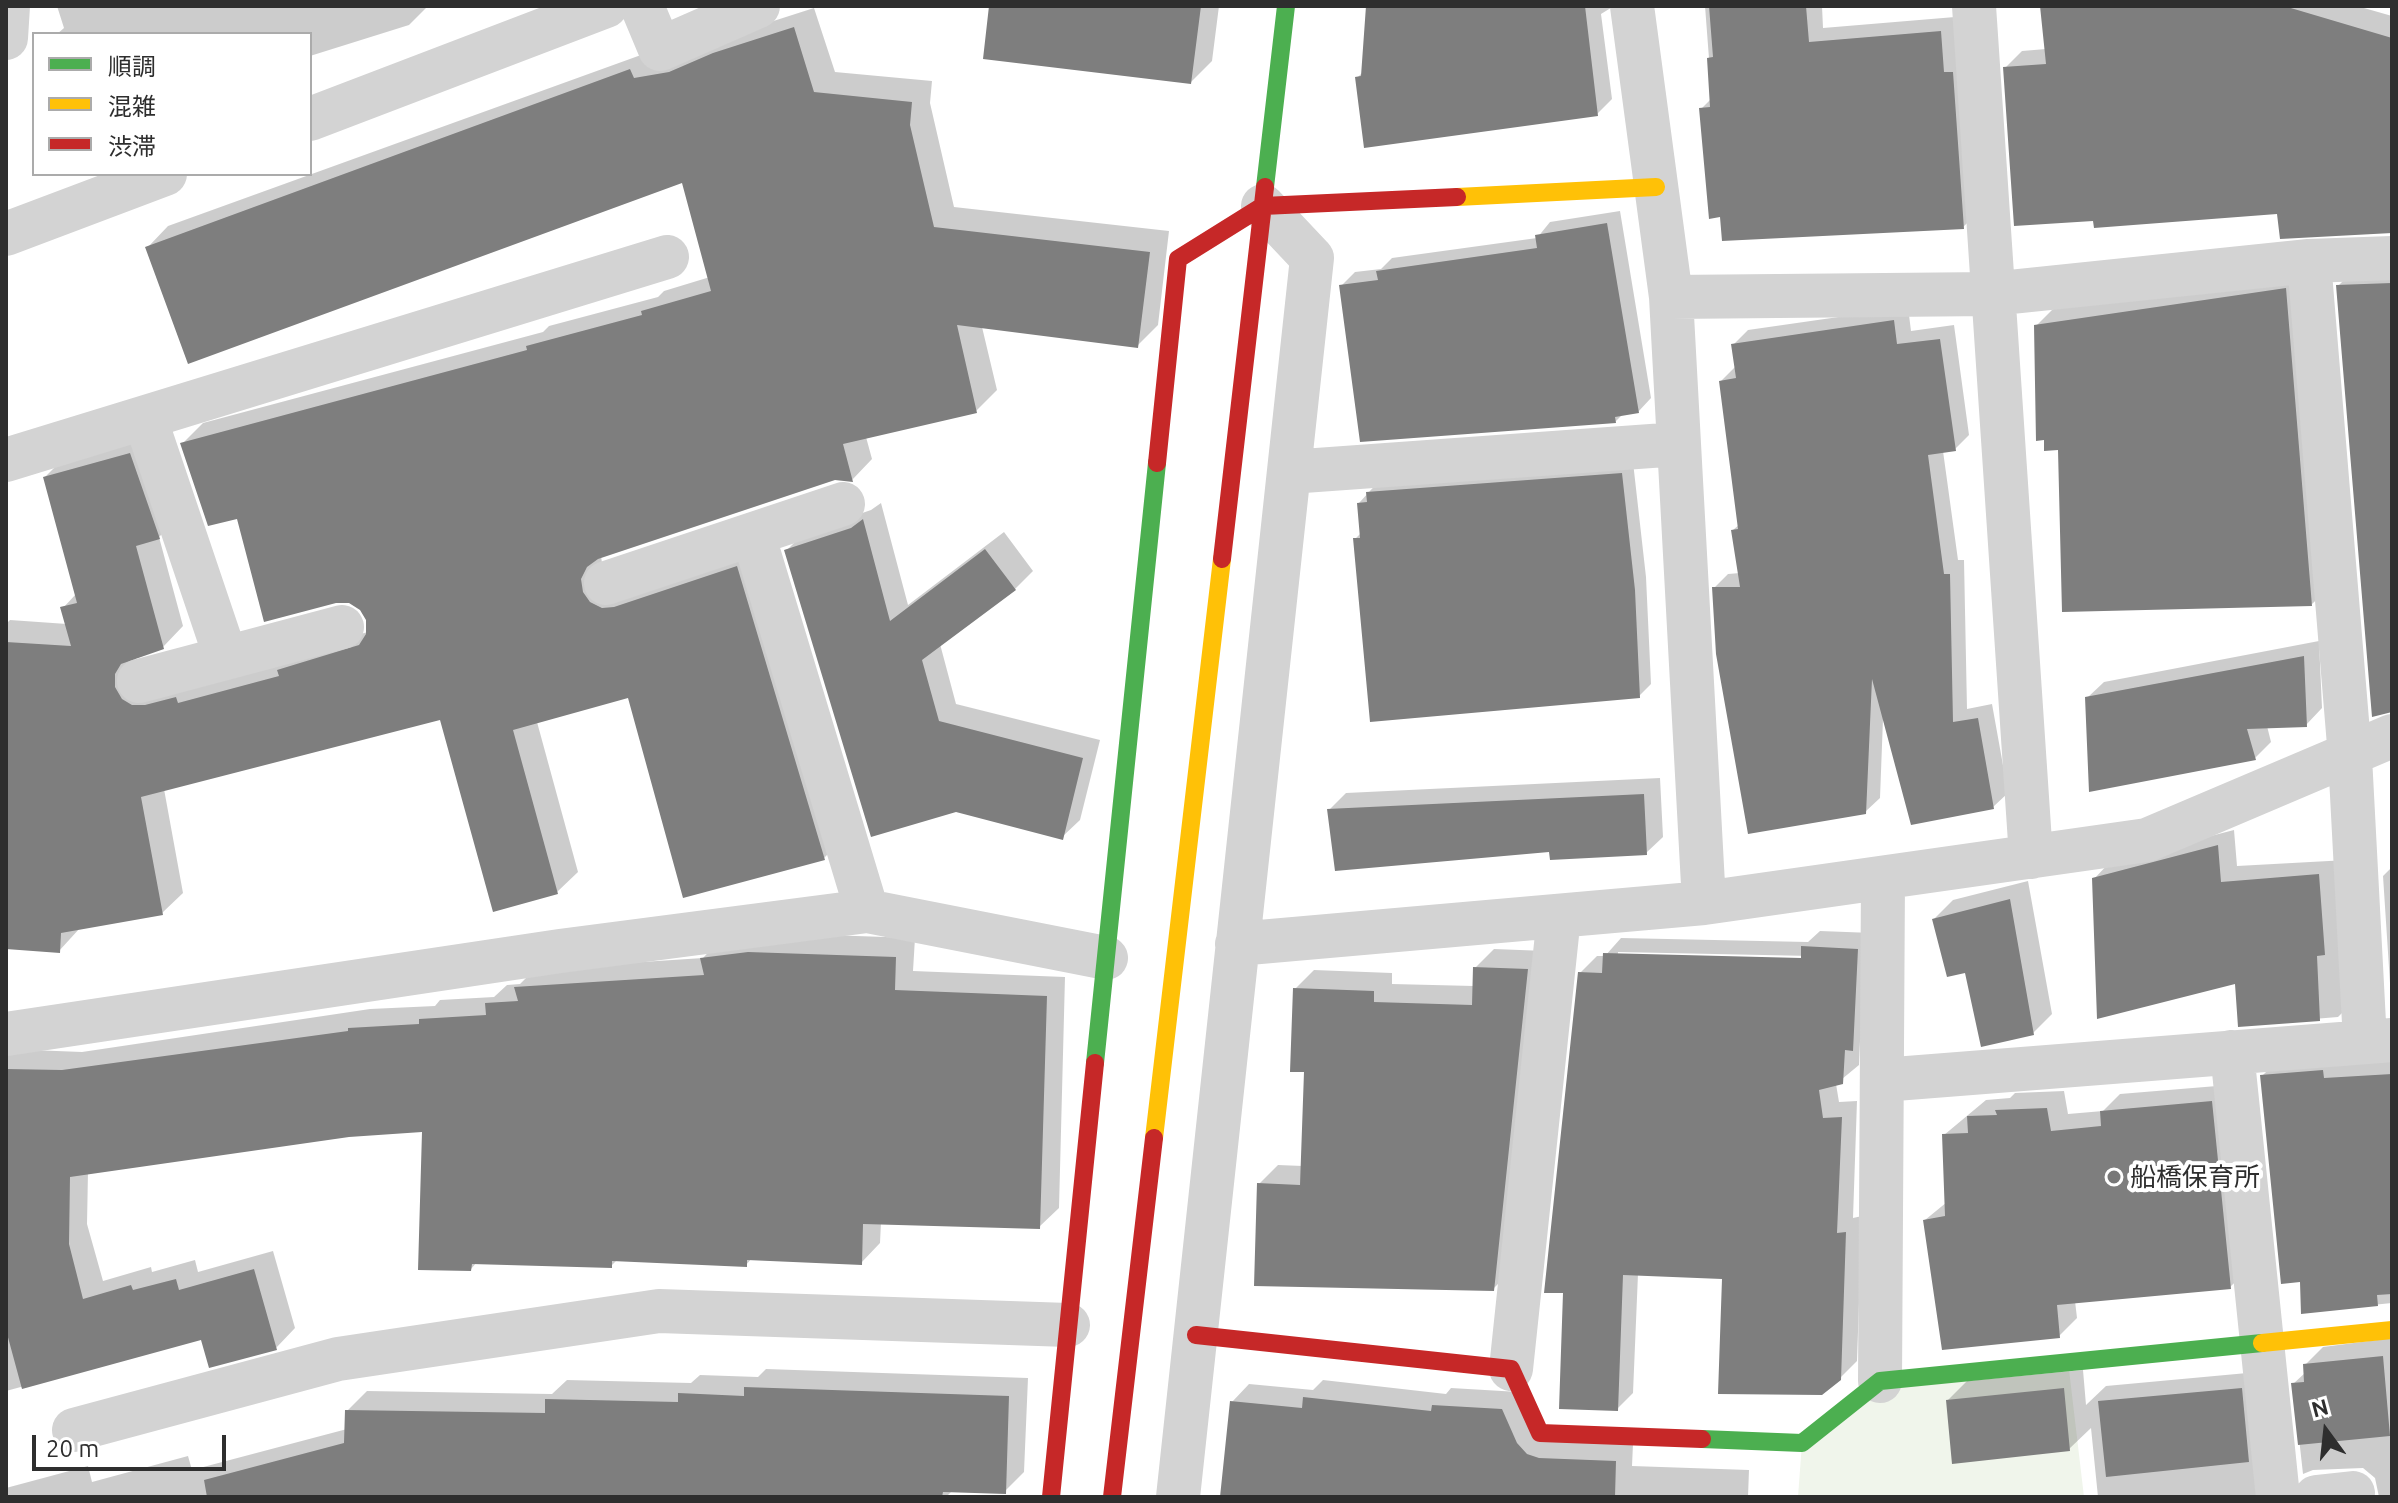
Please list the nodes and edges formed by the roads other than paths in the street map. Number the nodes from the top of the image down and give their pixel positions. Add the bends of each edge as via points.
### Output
1 (8, 6) edge
2 (606, 6) edge
3 (642, 6) edge
4 (758, 6) edge
5 (1286, 6) edge
6 (1632, 6) edge
7 (1974, 6) edge
8 (6, 38) edge
9 (312, 118) edge
10 (160, 176) edge
11 (1656, 187) junction
12 (1263, 206) junction
13 (6, 234) edge
14 (667, 257) dead end
15 (2392, 258) edge
16 (2309, 261) junction
17 (1991, 294) junction
18 (1671, 297) junction
19 (145, 418) junction
20 (1679, 444) junction
21 (6, 460) edge
22 (1289, 472) junction
23 (843, 504) dead end
24 (753, 534) junction
25 (606, 583) dead end
26 (342, 627) dead end
27 (226, 658) junction
28 (139, 681) dead end
29 (2392, 736) edge
30 (2350, 757) junction
31 (2031, 857) junction
32 (1883, 878) junction
33 (1704, 903) junction
34 (867, 911) junction
35 (1559, 916) junction
36 (1237, 944) junction
37 (1106, 958) junction
38 (6, 1034) edge
39 (2379, 1041) edge
40 (2232, 1052) junction
41 (1882, 1080) junction
42 (1068, 1325) junction
43 (2392, 1330) edge
44 (1196, 1335) junction
45 (2262, 1340) junction
46 (1511, 1369) junction
47 (1880, 1381) junction
48 (74, 1430) dead end
49 (1112, 1494) edge
50 (1051, 1497) edge
51 (1178, 1497) edge
52 (2278, 1497) edge

1 - 8 street
2 - 9 street
3 - 4 street via 660,49
5 - 12 street
6 - 11 street
7 - 17 street
10 - 13 street
11 - 12 street
11 - 18 street
12 - 22 street via 1312,258
12 - 37 street via 1178,259
12 - 49 street
14 - 19 street
15 - 16 street
16 - 17 street
16 - 30 street
17 - 18 street
17 - 31 street
18 - 20 street
19 - 21 street
19 - 27 street
20 - 22 street
20 - 33 street
22 - 36 street
23 - 24 street
24 - 25 street
24 - 34 street
26 - 27 street
27 - 28 street
29 - 30 street
30 - 31 street via 2147,840
30 - 39 street
31 - 32 street
32 - 33 street
32 - 41 street
33 - 35 street
34 - 37 street
34 - 38 street
35 - 36 street
35 - 46 street
36 - 44 street
37 - 42 street
39 - 40 street
40 - 41 street
40 - 45 street
41 - 47 street
42 - 48 street via 659,1311 338,1359
42 - 50 street
43 - 45 street
44 - 46 street
44 - 51 street
45 - 47 street
45 - 52 street
46 - 47 street via 1540,1433 1802,1443

